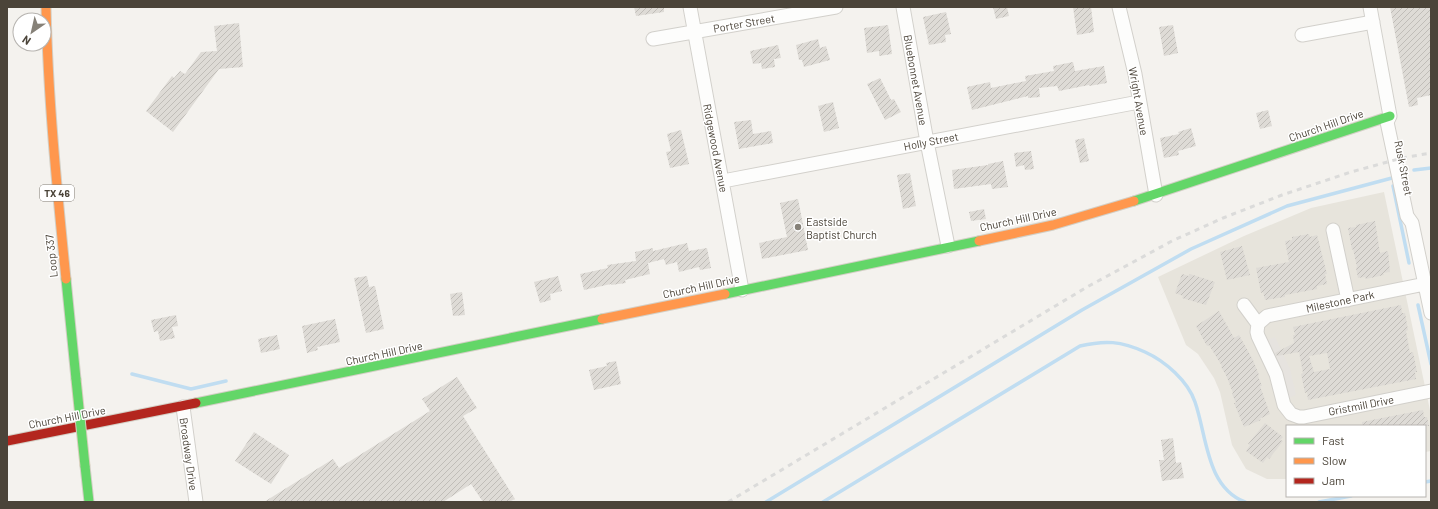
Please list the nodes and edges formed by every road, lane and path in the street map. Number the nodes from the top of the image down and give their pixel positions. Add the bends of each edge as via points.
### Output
1 (46, 7) edge
2 (690, 7) edge
3 (836, 7) edge
4 (903, 7) edge
5 (1119, 7) edge
6 (1370, 7) edge
7 (1373, 22) junction
8 (694, 32) junction
9 (1302, 35) dead end
10 (653, 39) dead end
11 (1139, 102) junction
12 (1390, 116) junction
13 (927, 142) junction
14 (723, 181) junction
15 (1156, 195) junction
16 (1333, 230) dead end
17 (948, 246) junction
18 (1425, 284) junction
19 (742, 290) junction
20 (1348, 300) junction
21 (1244, 305) dead end
22 (1431, 313) edge
23 (1258, 324) junction
24 (1431, 391) edge
25 (183, 407) junction
26 (7, 441) edge
27 (88, 502) edge
28 (196, 502) edge

1 - 27 street, Loop 337 / TX 46, bridge via 52,135
2 - 8 street, Ridgewood Avenue
3 - 8 street, Porter Street
4 - 13 street, Bluebonnet Avenue
5 - 11 street, Wright Avenue
6 - 7 street, Rusk Street
7 - 9 street
7 - 12 street, Rusk Street
8 - 10 street, Porter Street
8 - 14 street, Ridgewood Avenue
11 - 13 street, Holly Street
11 - 15 street, Wright Avenue
12 - 15 street, Church Hill Drive
12 - 18 street, Rusk Street via 1395,120
13 - 14 street, Holly Street
13 - 17 street, Bluebonnet Avenue
14 - 19 street, Ridgewood Avenue
15 - 17 street, Church Hill Drive via 1052,225
16 - 20 street
17 - 19 street, Church Hill Drive
18 - 20 street, Milestone Park
18 - 22 street, Rusk Street
19 - 25 street, Church Hill Drive
20 - 23 street, Milestone Park via 1267,316
21 - 23 street
23 - 24 street, Gristmill Drive via 1258,336 1276,374 1284,405 1292,414 1299,417
25 - 26 street, Church Hill Drive
25 - 28 street, Broadway Drive

